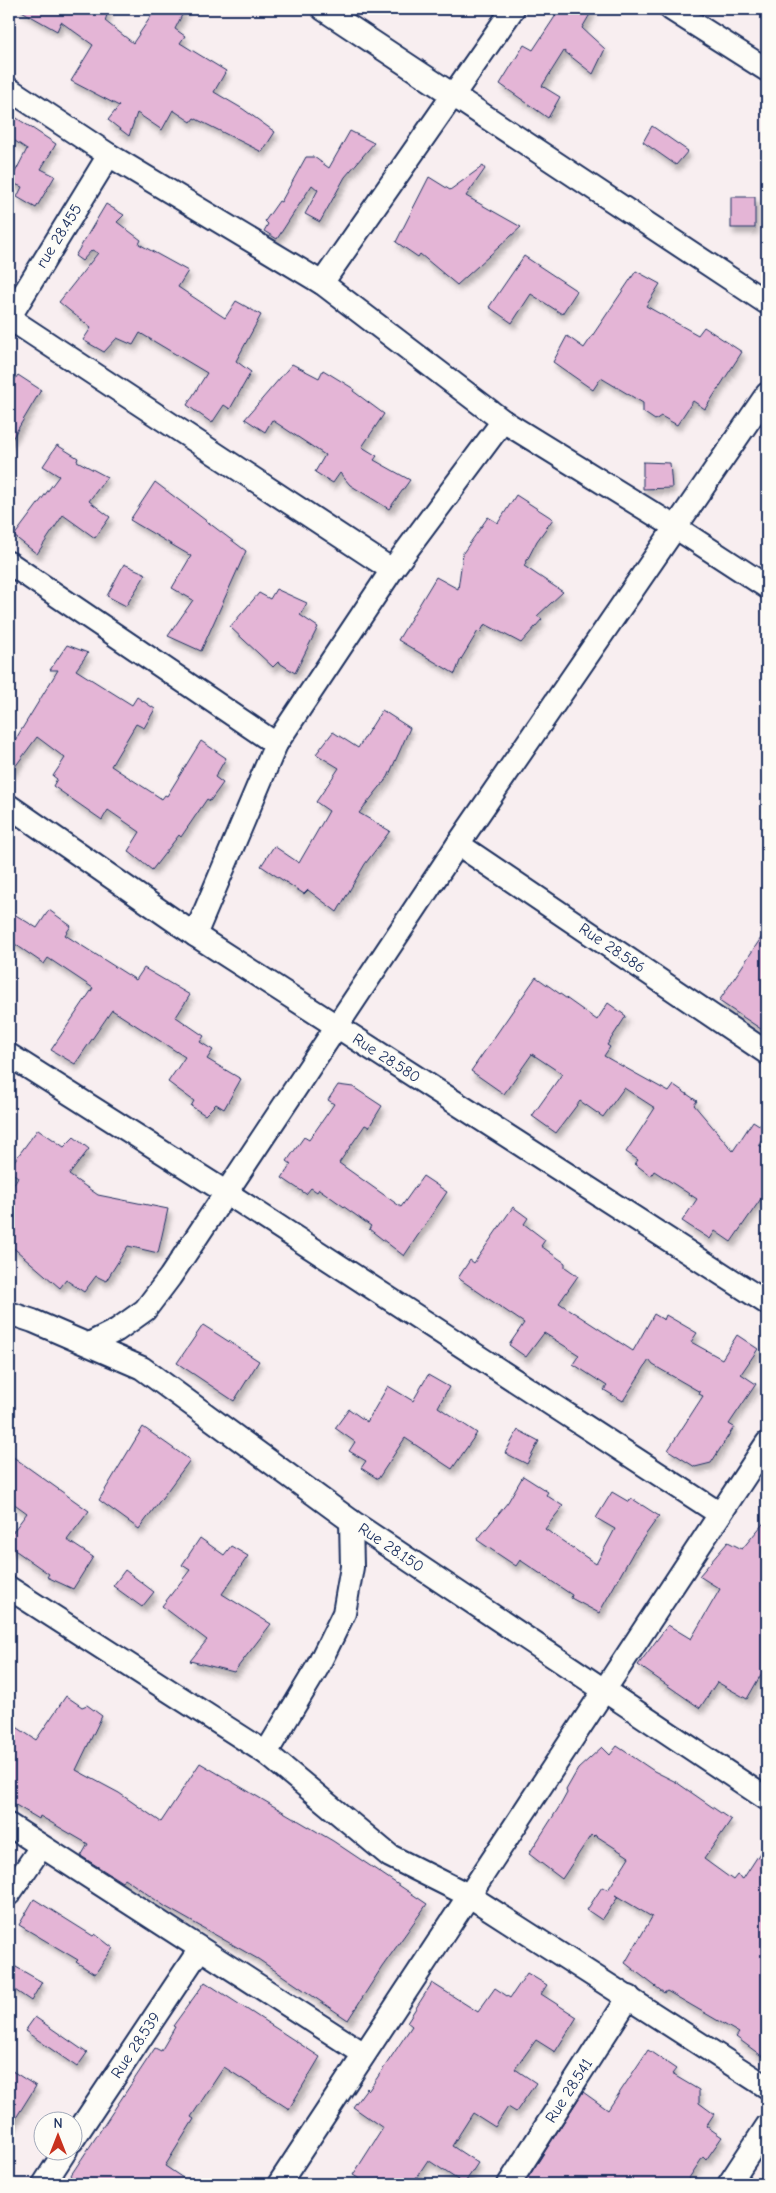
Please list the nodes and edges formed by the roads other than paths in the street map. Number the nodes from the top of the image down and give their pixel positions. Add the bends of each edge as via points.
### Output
1 (323, 9) edge
2 (513, 9) edge
3 (672, 9) edge
4 (767, 70) edge
5 (9, 90) edge
6 (453, 95) junction
7 (109, 155) junction
8 (322, 283) junction
9 (767, 303) edge
10 (9, 318) edge
11 (767, 394) edge
12 (503, 421) junction
13 (675, 527) junction
14 (9, 563) edge
15 (392, 570) junction
16 (767, 587) edge
17 (276, 744) junction
18 (9, 806) edge
19 (458, 844) junction
20 (195, 935) junction
21 (338, 1026) junction
22 (767, 1053) edge
23 (9, 1055) edge
24 (227, 1193) junction
25 (767, 1303) edge
26 (9, 1313) edge
27 (89, 1344) junction
28 (767, 1443) edge
29 (720, 1514) junction
30 (351, 1522) junction
31 (9, 1588) edge
32 (603, 1692) junction
33 (266, 1752) junction
34 (767, 1797) edge
35 (9, 1825) edge
36 (41, 1847) junction
37 (9, 1894) edge
38 (468, 1895) junction
39 (200, 1949) junction
40 (629, 1997) junction
41 (364, 2054) junction
42 (767, 2087) edge
43 (82, 2126) edge
44 (767, 2126) edge
45 (60, 2160) edge
46 (44, 2184) edge
47 (279, 2184) edge
48 (508, 2184) edge
49 (729, 2184) edge

1 - 6 street
2 - 6 street
3 - 4 street
5 - 7 street
6 - 8 street
6 - 9 street
7 - 8 street
7 - 10 street, rue 28.455
8 - 12 street
10 - 15 street
11 - 13 street
12 - 13 street
12 - 15 street
13 - 16 street
13 - 19 street
14 - 17 street
15 - 17 street
17 - 20 street
18 - 20 street, Rue 28.580
19 - 21 street
19 - 22 street, Rue 28.586
20 - 21 street, Rue 28.580
21 - 24 street
21 - 25 street, Rue 28.580
23 - 24 street
24 - 27 street via 145,1310 117,1330
24 - 29 street
26 - 27 street, Rue 28.150
27 - 30 street, Rue 28.150 via 142,1368
28 - 29 street
29 - 32 street
30 - 32 street, Rue 28.150
30 - 33 street via 352,1567 344,1613 318,1668
31 - 33 street
32 - 34 street, Rue 28.150
32 - 38 street
33 - 38 street via 390,1856
35 - 36 street
36 - 37 street
36 - 39 street
38 - 40 street
38 - 41 street
39 - 41 street
39 - 43 street, Rue 28.539
40 - 42 street
40 - 48 street, Rue 28.541
41 - 47 street
44 - 49 street
45 - 46 street

